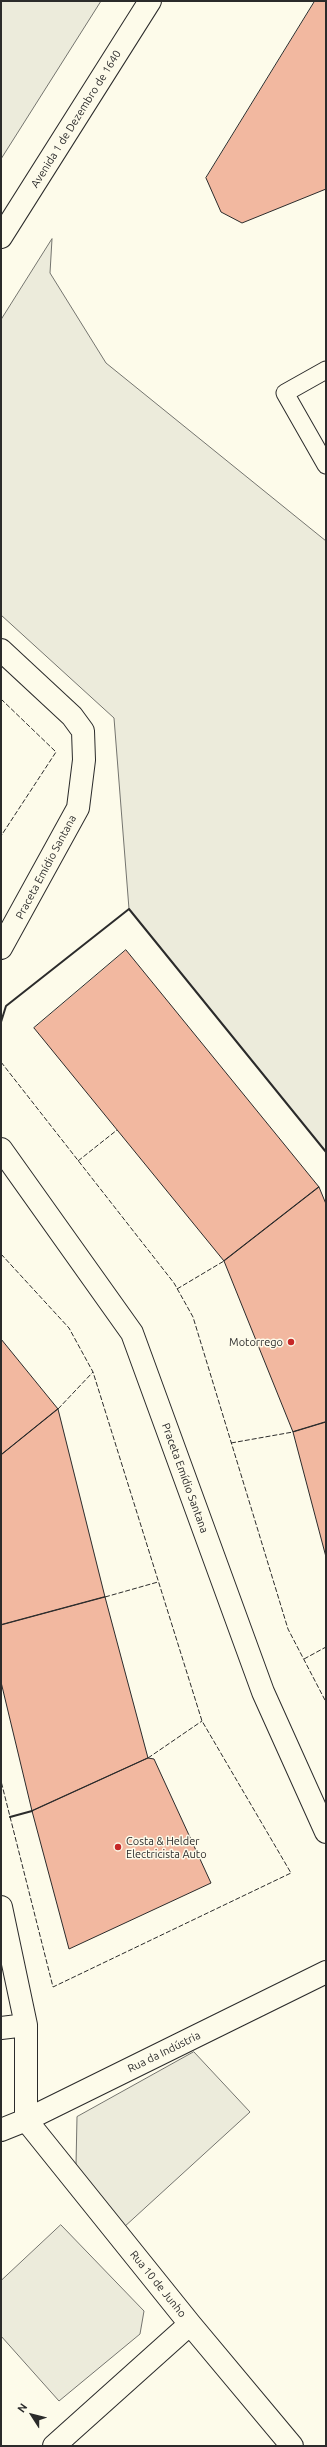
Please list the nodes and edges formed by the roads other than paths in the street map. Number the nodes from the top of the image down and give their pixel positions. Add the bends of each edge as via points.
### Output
1 (150, 1) edge
2 (1, 237) edge
3 (326, 370) edge
4 (326, 465) edge
5 (1, 650) edge
6 (1, 948) edge
7 (1, 1149) edge
8 (326, 1832) edge
9 (1, 1907) edge
10 (326, 1972) edge
11 (26, 2025) junction
12 (1, 2028) edge
13 (26, 2120) junction
14 (1, 2130) edge
15 (190, 2324) junction
16 (54, 2446) edge
17 (292, 2446) edge

1 - 2 street, Avenida 1 de Dezembro de 1640
3 - 4 lane via 285,393
5 - 6 street, Praceta Emídio Santana via 72,716 83,731 84,760 78,808
7 - 8 street, Praceta Emídio Santana via 132,1333 263,1692
9 - 11 street
10 - 13 street, Rua da Indústria
11 - 12 street
11 - 13 street
13 - 14 street, Rua da Indústria
13 - 15 street, Rua 10 de Junho
15 - 16 street
15 - 17 street, Rua 10 de Junho

